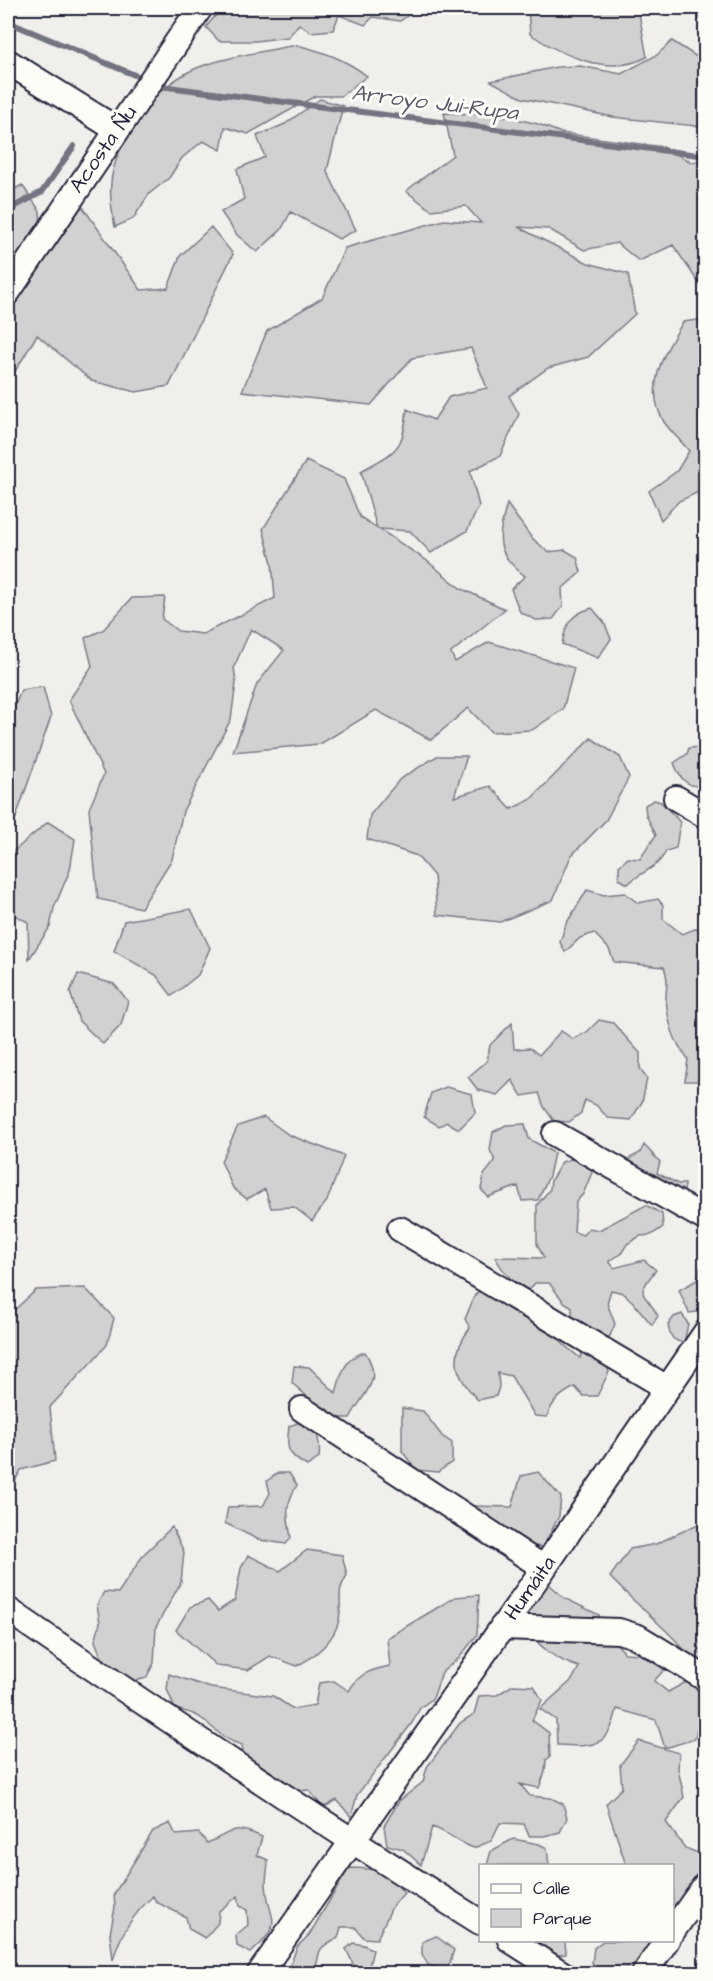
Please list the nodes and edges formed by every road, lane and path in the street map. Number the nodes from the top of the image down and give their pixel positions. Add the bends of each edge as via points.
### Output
1 (200, 8) edge
2 (8, 62) edge
3 (116, 129) junction
4 (8, 292) edge
5 (676, 798) dead end
6 (705, 816) edge
7 (555, 1134) dead end
8 (705, 1219) edge
9 (400, 1229) dead end
10 (705, 1332) edge
11 (667, 1388) junction
12 (302, 1409) dead end
13 (544, 1568) junction
14 (8, 1610) edge
15 (502, 1627) junction
16 (705, 1679) edge
17 (351, 1842) junction
18 (705, 1884) edge
19 (479, 1921) edge
20 (674, 1929) edge
21 (512, 1942) edge
22 (666, 1942) edge
23 (259, 1974) edge
24 (563, 1974) edge
25 (644, 1974) edge

1 - 3 street, Acosta Ñu
2 - 3 street
3 - 4 street, Acosta Ñu
5 - 6 street
7 - 8 street
9 - 11 street
10 - 11 street, Humáita
11 - 13 street, Humáita
12 - 13 street
13 - 15 street, Humáita
14 - 17 street
15 - 16 street via 619,1631 638,1637
15 - 17 street, Humáita
17 - 19 street
17 - 23 street, Humáita
18 - 20 street
21 - 24 street
22 - 25 street

